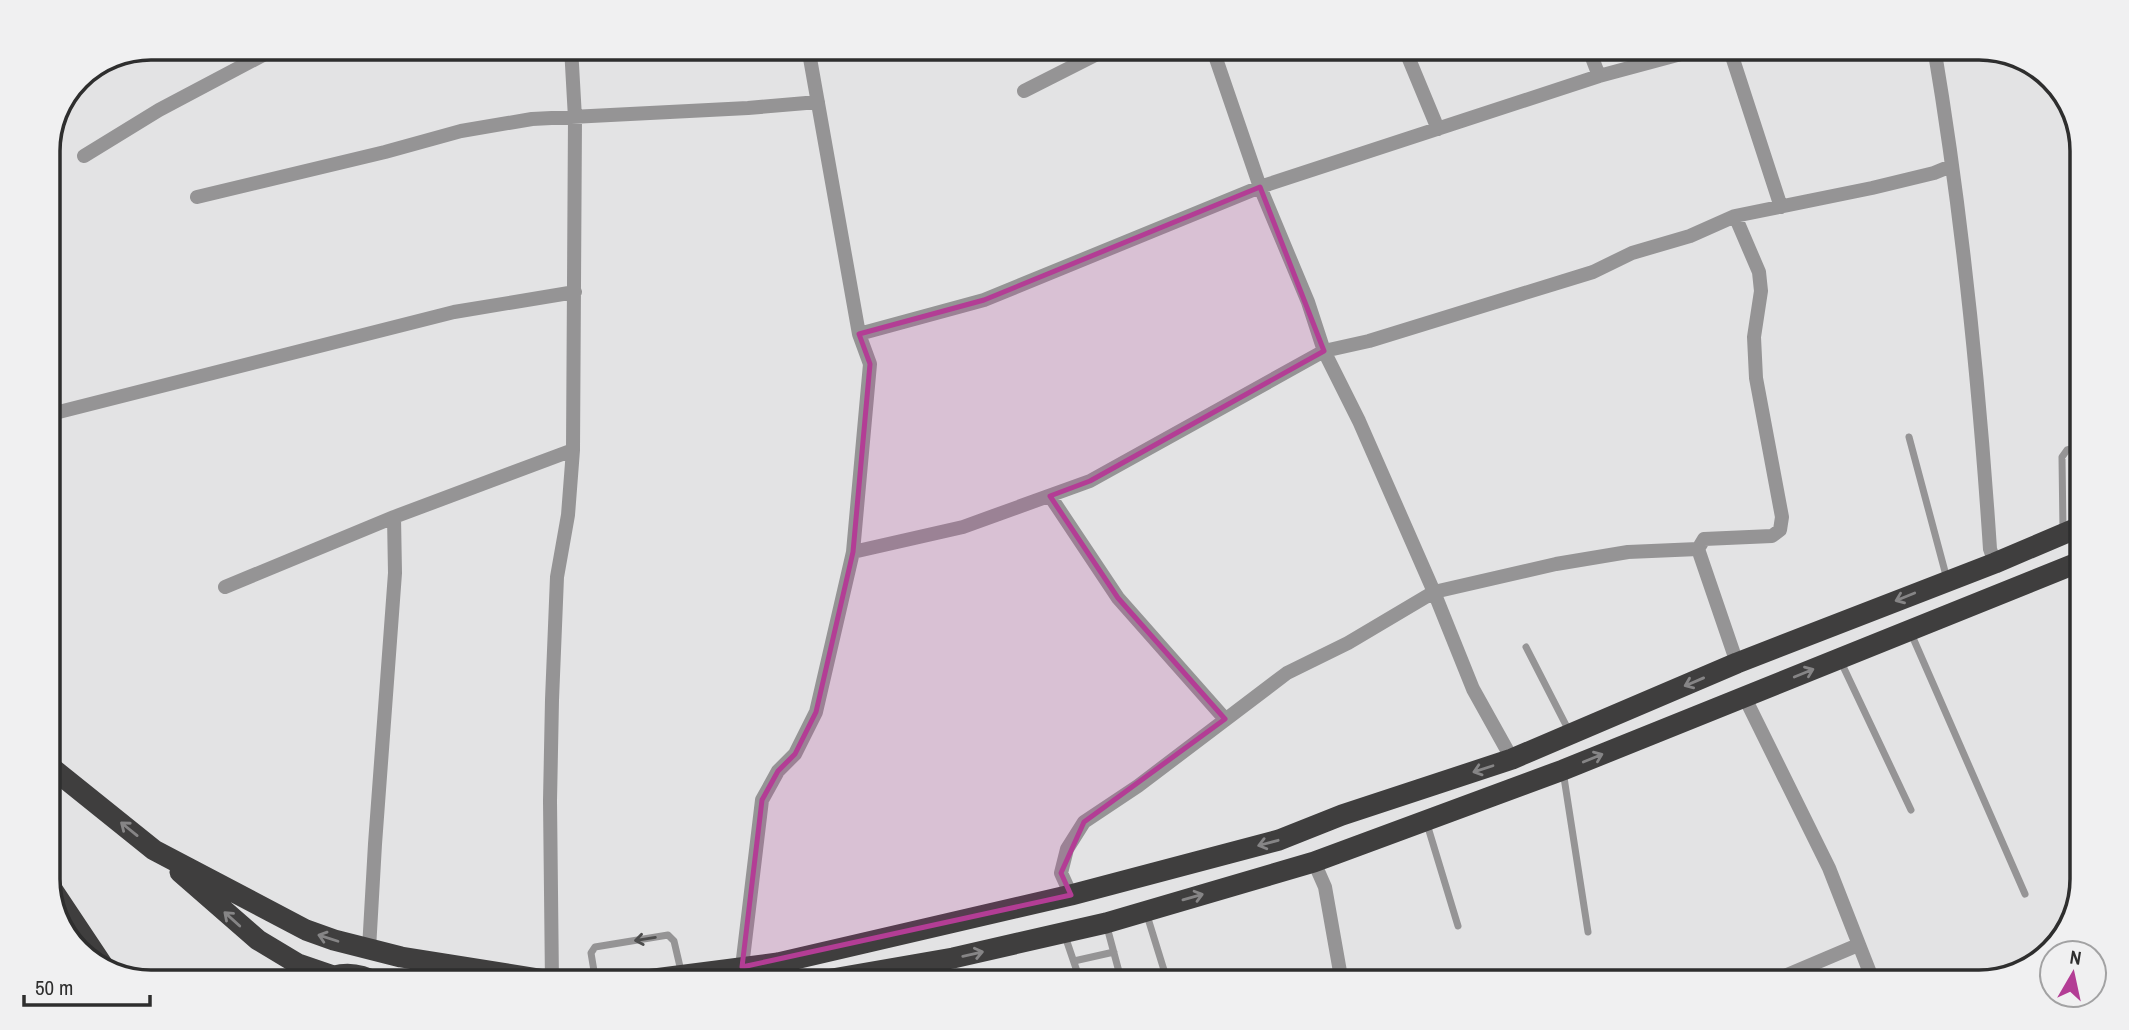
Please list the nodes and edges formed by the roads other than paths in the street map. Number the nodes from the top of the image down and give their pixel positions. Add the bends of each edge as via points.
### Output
1 (255, 59) edge
2 (572, 59) edge
3 (810, 59) edge
4 (1087, 59) edge
5 (1216, 59) edge
6 (1409, 59) edge
7 (1593, 59) edge
8 (1662, 59) edge
9 (1733, 59) edge
10 (1936, 59) edge
11 (1599, 76) junction
12 (1024, 91) dead end
13 (818, 102) junction
14 (575, 118) junction
15 (1438, 129) junction
16 (84, 156) dead end
17 (1951, 166) junction
18 (1260, 187) junction
19 (197, 197) dead end
20 (1781, 207) junction
21 (1735, 216) junction
22 (575, 292) junction
23 (859, 334) junction
24 (1324, 351) junction
25 (60, 412) edge
26 (1909, 437) dead end
27 (2069, 449) edge
28 (573, 450) junction
29 (1050, 496) junction
30 (2069, 512) edge
31 (394, 517) junction
32 (2070, 531) edge
33 (1698, 549) junction
34 (853, 552) junction
35 (1995, 563) junction
36 (2070, 566) edge
37 (1947, 580) junction
38 (225, 587) dead end
39 (1434, 592) junction
40 (1910, 631) junction
41 (1527, 647) dead end
42 (1839, 659) junction
43 (1737, 663) junction
44 (1744, 696) junction
45 (1225, 719) junction
46 (1571, 734) junction
47 (1512, 759) junction
48 (1563, 771) junction
49 (60, 774) edge
50 (1911, 810) dead end
51 (1425, 820) junction
52 (154, 850) junction
53 (1314, 862) junction
54 (2025, 894) dead end
55 (1070, 895) junction
56 (63, 906) edge
57 (1146, 911) junction
58 (1106, 923) junction
59 (1458, 926) dead end
60 (1063, 932) junction
61 (1588, 932) dead end
62 (1858, 945) junction
63 (92, 949) edge
64 (369, 949) junction
65 (1114, 952) junction
66 (1074, 961) junction
67 (742, 967) junction
68 (309, 970) edge
69 (482, 970) edge
70 (556, 970) edge
71 (594, 970) edge
72 (681, 970) edge
73 (720, 970) edge
74 (884, 970) edge
75 (1077, 970) edge
76 (1119, 970) edge
77 (1164, 970) edge
78 (1340, 970) edge
79 (1799, 970) edge
80 (1869, 970) edge

1 - 16 street
2 - 14 street
3 - 13 street
4 - 12 street
5 - 18 street
6 - 15 street
7 - 11 street
8 - 11 street
9 - 20 street
10 - 17 street
11 - 15 street
13 - 14 street
13 - 23 street
14 - 19 street via 532,119 461,131
14 - 22 street
15 - 18 street
17 - 20 street
17 - 35 street
18 - 23 street via 984,300
18 - 24 street
20 - 21 street
21 - 24 street via 1593,272
21 - 33 street via 1759,272 1756,378 1782,517 1780,530 1772,536 1704,539
22 - 25 street via 454,312
22 - 28 street
23 - 34 street via 870,364
24 - 29 street via 1090,481
24 - 39 street
26 - 37 lane
27 - 30 lane via 2062,457
28 - 31 street
28 - 70 street via 557,577 552,700
29 - 34 street via 963,527
29 - 45 street via 1118,598
31 - 38 street
31 - 64 street via 395,573
32 - 35 highway
33 - 39 street via 1628,552
33 - 43 street
34 - 67 street via 816,712 795,754 778,771 762,800
35 - 37 highway
36 - 40 highway
37 -> 43 highway
39 - 45 street via 1287,673
39 - 47 street via 1473,689
40 - 42 highway
40 - 54 lane
41 - 46 lane
44 -> 42 highway
42 - 50 lane
43 -> 46 highway
48 -> 44 highway
44 - 62 street via 1829,867
45 - 55 street via 1084,822 1067,849 1061,873
46 - 47 highway
47 -> 55 highway via 1279,840
48 - 51 highway
48 - 61 lane
52 -> 49 highway
51 - 53 highway
51 - 59 lane
64 -> 52 highway via 306,930
68 -> 52 highway via 258,940
57 -> 53 highway
53 - 78 street via 1325,887
55 - 67 highway via 778,963
56 - 63 highway
57 - 58 highway
57 - 77 lane
58 - 60 highway
58 - 65 lane
60 - 66 lane
74 -> 60 highway
62 - 79 street
62 - 80 street
64 - 69 highway
65 - 66 lane
65 - 76 lane
66 - 75 lane
67 - 73 highway
72 -> 71 lane via 674,941 668,935 595,947 591,953

